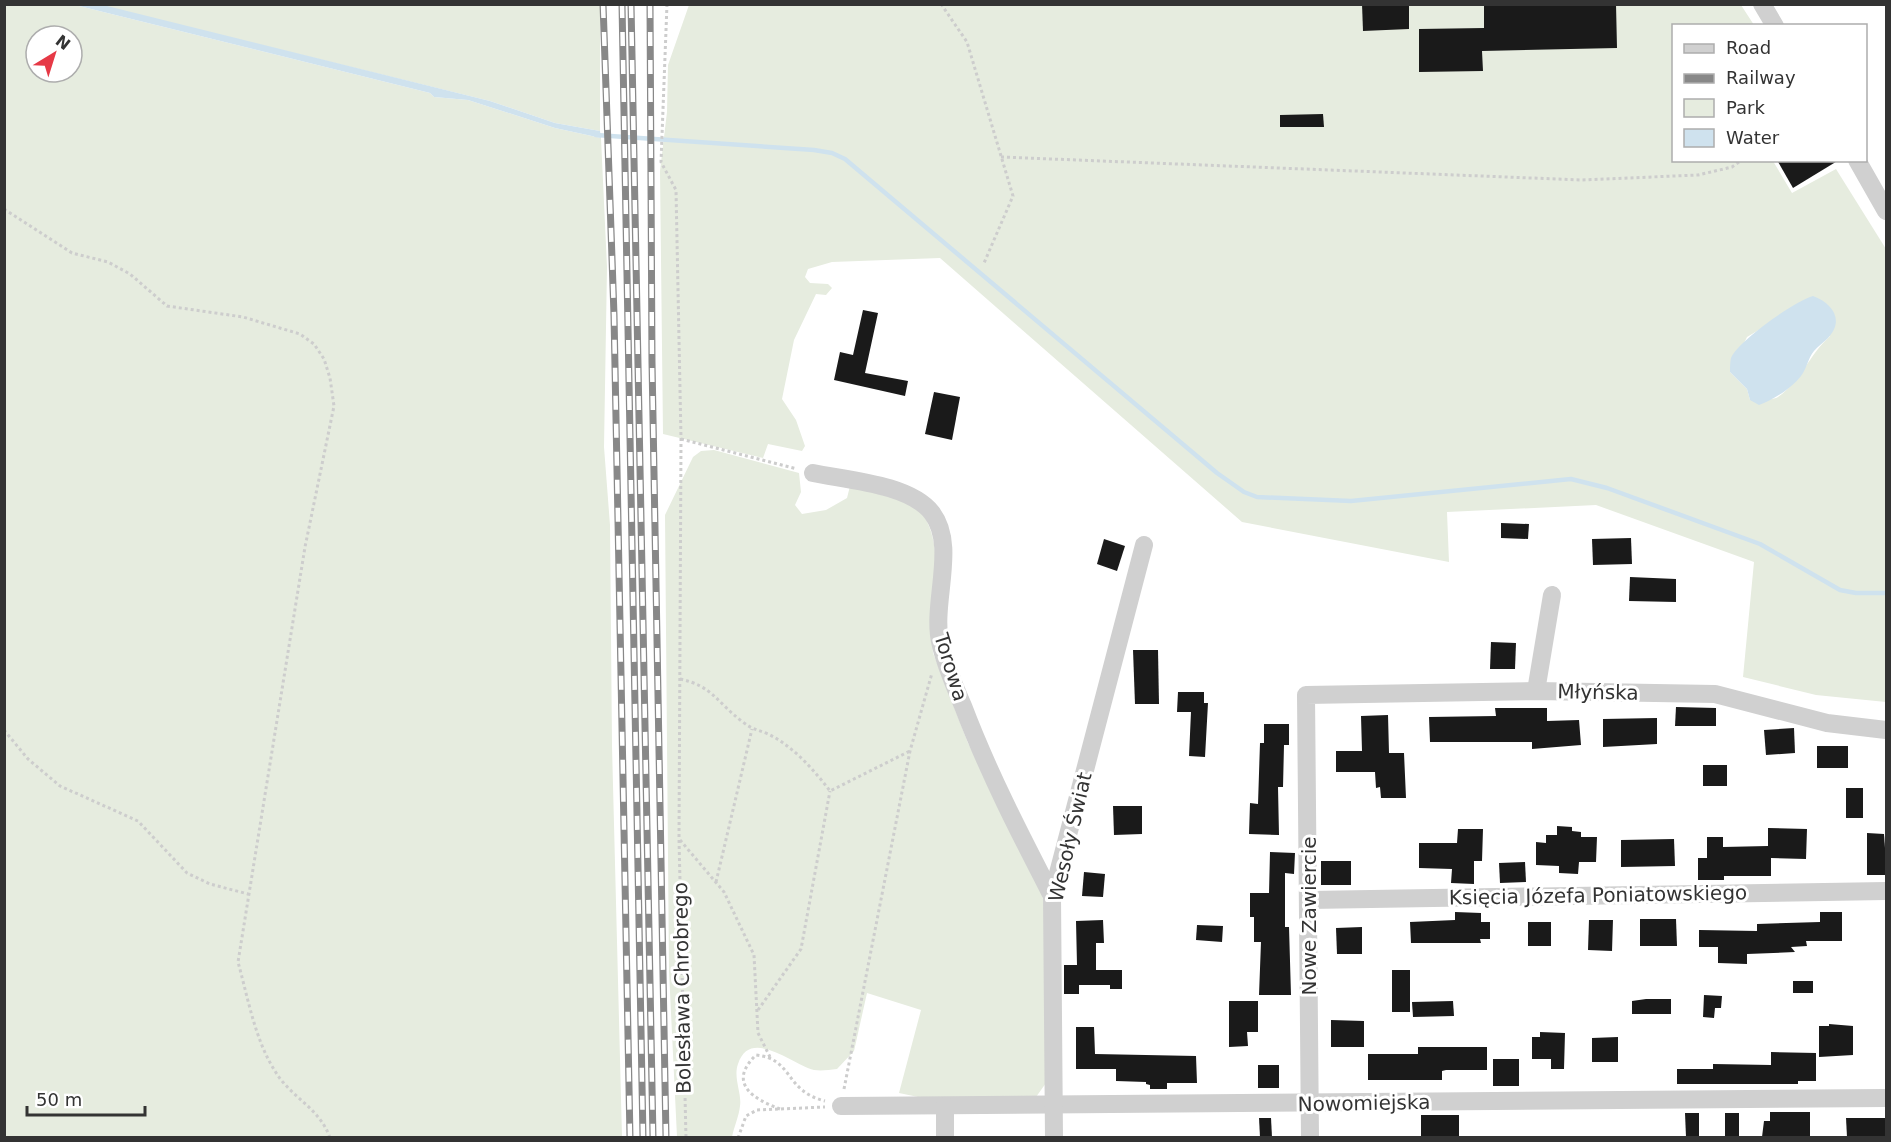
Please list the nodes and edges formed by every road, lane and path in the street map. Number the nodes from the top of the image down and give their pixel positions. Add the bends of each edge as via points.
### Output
1 (667, 4) edge
2 (941, 4) edge
3 (1762, 4) edge
4 (1774, 24) edge
5 (1001, 157) junction
6 (1739, 162) edge
7 (1858, 162) edge
8 (4, 209) edge
9 (1887, 211) edge
10 (984, 263) dead end
11 (681, 439) junction
12 (813, 473) joint
13 (1144, 545) dead end
14 (1552, 595) dead end
15 (940, 645) junction
16 (680, 679) junction
17 (1536, 691) junction
18 (1306, 695) joint
19 (752, 729) junction
20 (4, 730) edge
21 (1887, 730) edge
22 (910, 751) junction
23 (830, 791) junction
24 (679, 839) junction
25 (716, 883) junction
26 (1887, 891) edge
27 (248, 894) junction
28 (1052, 896) junction
29 (1309, 900) junction
30 (757, 1011) junction
31 (770, 1057) junction
32 (1887, 1098) edge
33 (1054, 1103) junction
34 (1310, 1104) junction
35 (841, 1106) junction
36 (945, 1106) junction
37 (780, 1109) junction
38 (330, 1137) edge
39 (686, 1137) edge
40 (738, 1137) edge
41 (945, 1137) edge
42 (1054, 1137) edge
43 (1310, 1137) edge

1 - 11 path, Bolesława Chrobrego via 661,162 676,190
2 - 5 path via 967,42
3 - 4 street
5 - 6 path via 1582,180 1698,175
5 - 10 path via 1013,196
7 - 9 street
8 - 27 path via 72,253 108,262 130,274 167,306 243,317 300,334 314,344 324,359 334,406 305,547 257,858
11 - 12 path
11 - 16 path, Bolesława Chrobrego
12 - 15 street, Torowa via 905,493 930,510 944,540
13 - 28 street, Wesoły Świat
14 - 17 street
15 - 22 path
15 - 28 street, Torowa via 1004,804
16 - 19 path via 712,691 722,707
16 - 24 path, Bolesława Chrobrego
17 - 18 street, Młyńska
17 - 21 street, Młyńska via 1715,694 1827,723
18 - 29 street, Nowe Zawiercie
19 - 23 path via 770,735 812,767
19 - 25 path
20 - 27 path via 28,759 60,786 138,821 187,873
22 - 23 path
22 - 35 path
23 - 30 path via 801,949
24 - 25 path
24 - 39 path, Bolesława Chrobrego
25 - 30 path via 724,892 753,955
26 - 29 street, Księcia Józefa Poniatowskiego
27 - 38 path via 238,962 249,1004 275,1072 316,1112
28 - 33 street, Wesoły Świat
29 - 34 street, Nowe Zawiercie
30 - 31 path via 758,1033
31 - 35 path via 784,1067 793,1084 808,1097
31 - 37 path via 756,1055 746,1065 743,1077 747,1092
32 - 34 street, Nowomiejska
33 - 34 street, Nowomiejska
33 - 36 street, Nowomiejska
33 - 42 street, Wesoły Świat
34 - 43 street, Nowe Zawiercie
35 - 36 street, Nowomiejska
35 - 37 path
36 - 41 street
37 - 40 path via 757,1110 746,1116

